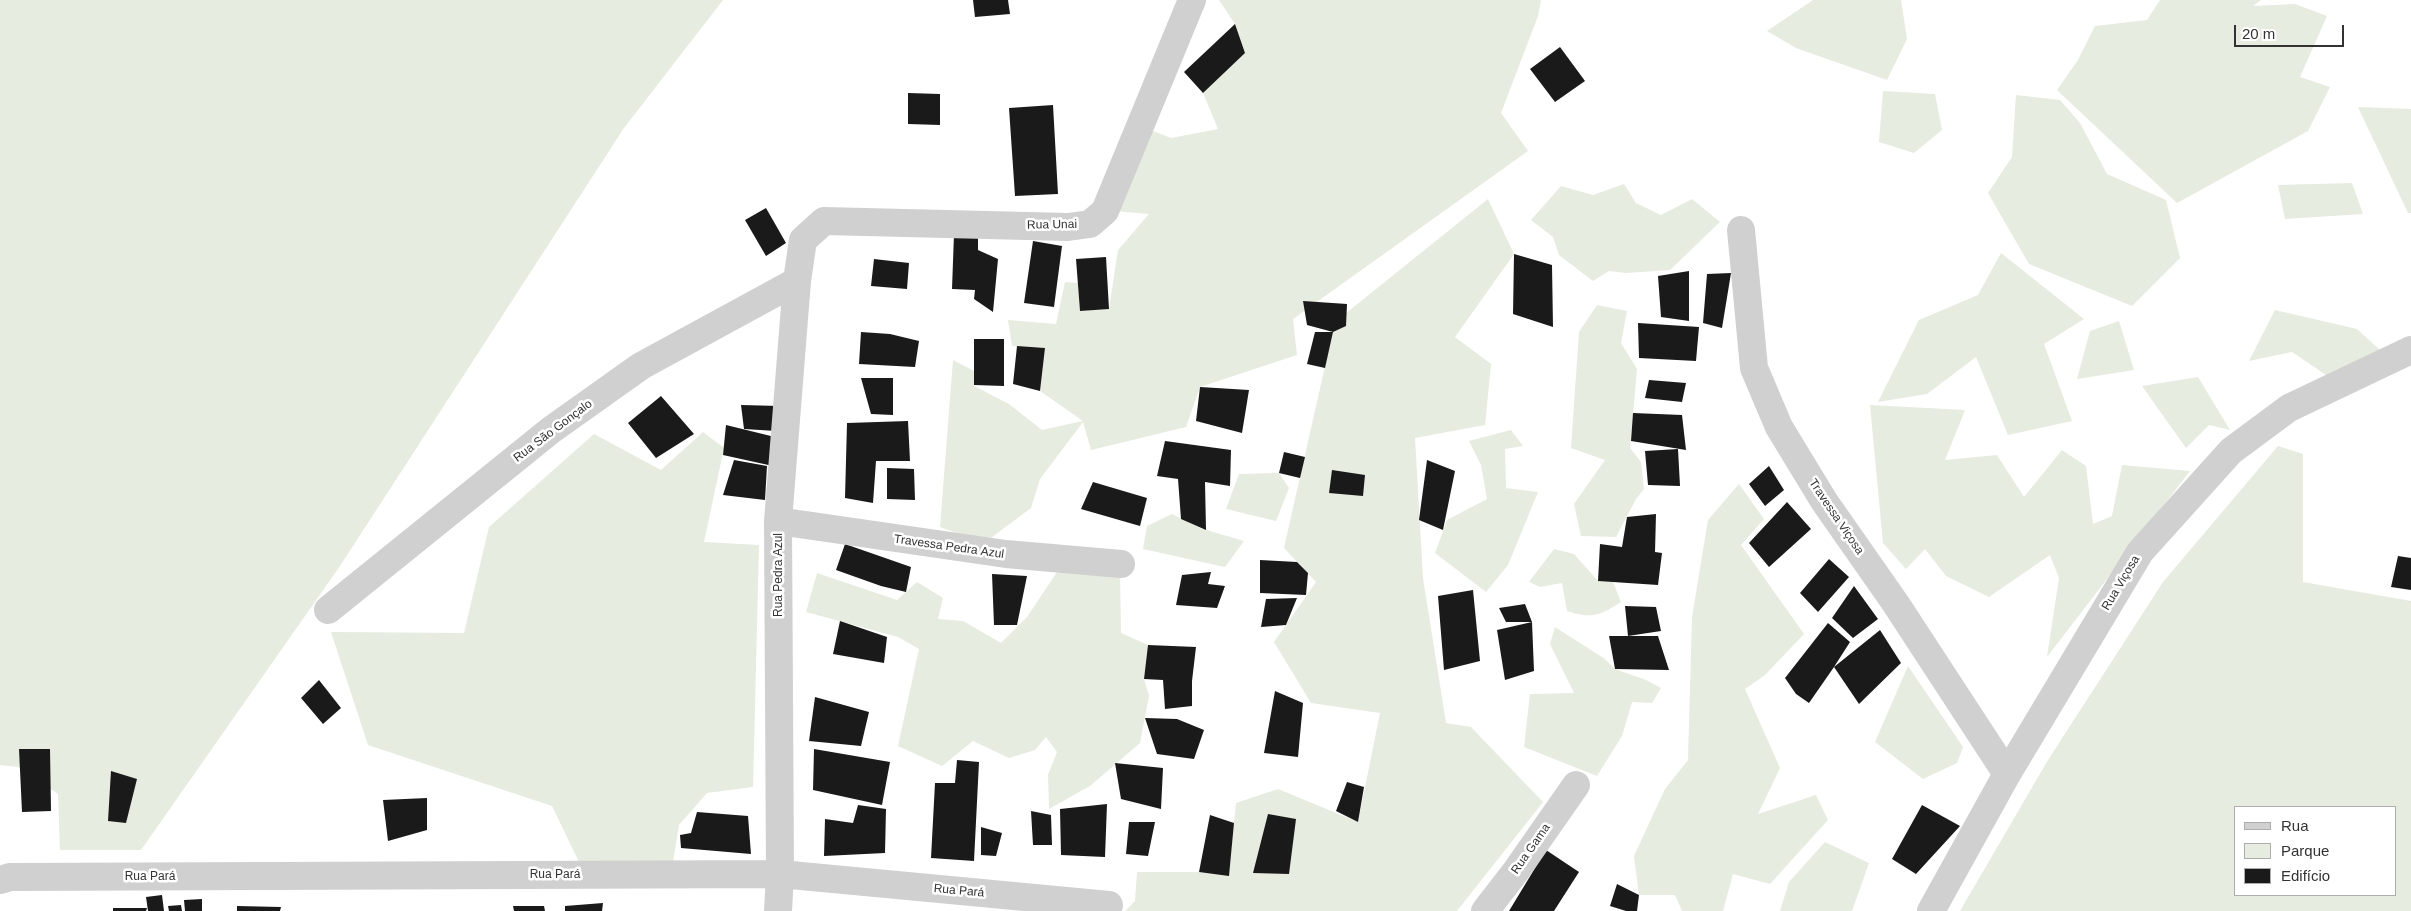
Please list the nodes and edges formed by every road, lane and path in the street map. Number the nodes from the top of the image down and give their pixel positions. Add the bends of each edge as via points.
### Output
1 (1192, 0) edge
2 (1741, 230) dead end
3 (803, 240) joint
4 (797, 281) junction
5 (2411, 350) edge
6 (778, 521) junction
7 (1121, 564) dead end
8 (328, 610) dead end
9 (2007, 774) junction
10 (1576, 785) dead end
11 (780, 874) junction
12 (0, 880) edge
13 (1109, 905) dead end
14 (778, 911) edge
15 (1485, 911) edge
16 (1931, 911) edge

1 - 3 street, Rua Unai via 1105,211 1090,224 1068,227 824,221
2 - 9 street, Travessa Viçosa via 1754,368 1779,427 1824,501
3 - 4 street, Rua Pedra Azul
4 - 6 street, Rua Pedra Azul
4 - 8 street, Rua São Gonçalo via 634,371 551,430
5 - 9 street, Rua Viçosa via 2288,408 2231,451 2140,552
6 - 7 street, Travessa Pedra Azul via 1006,554
6 - 11 street, Rua Pedra Azul
9 - 16 street, Rua Viçosa
10 - 15 street, Rua Gama
11 - 12 street, Rua Pará
11 - 13 street, Rua Pará
11 - 14 street, Rua Pedra Azul

